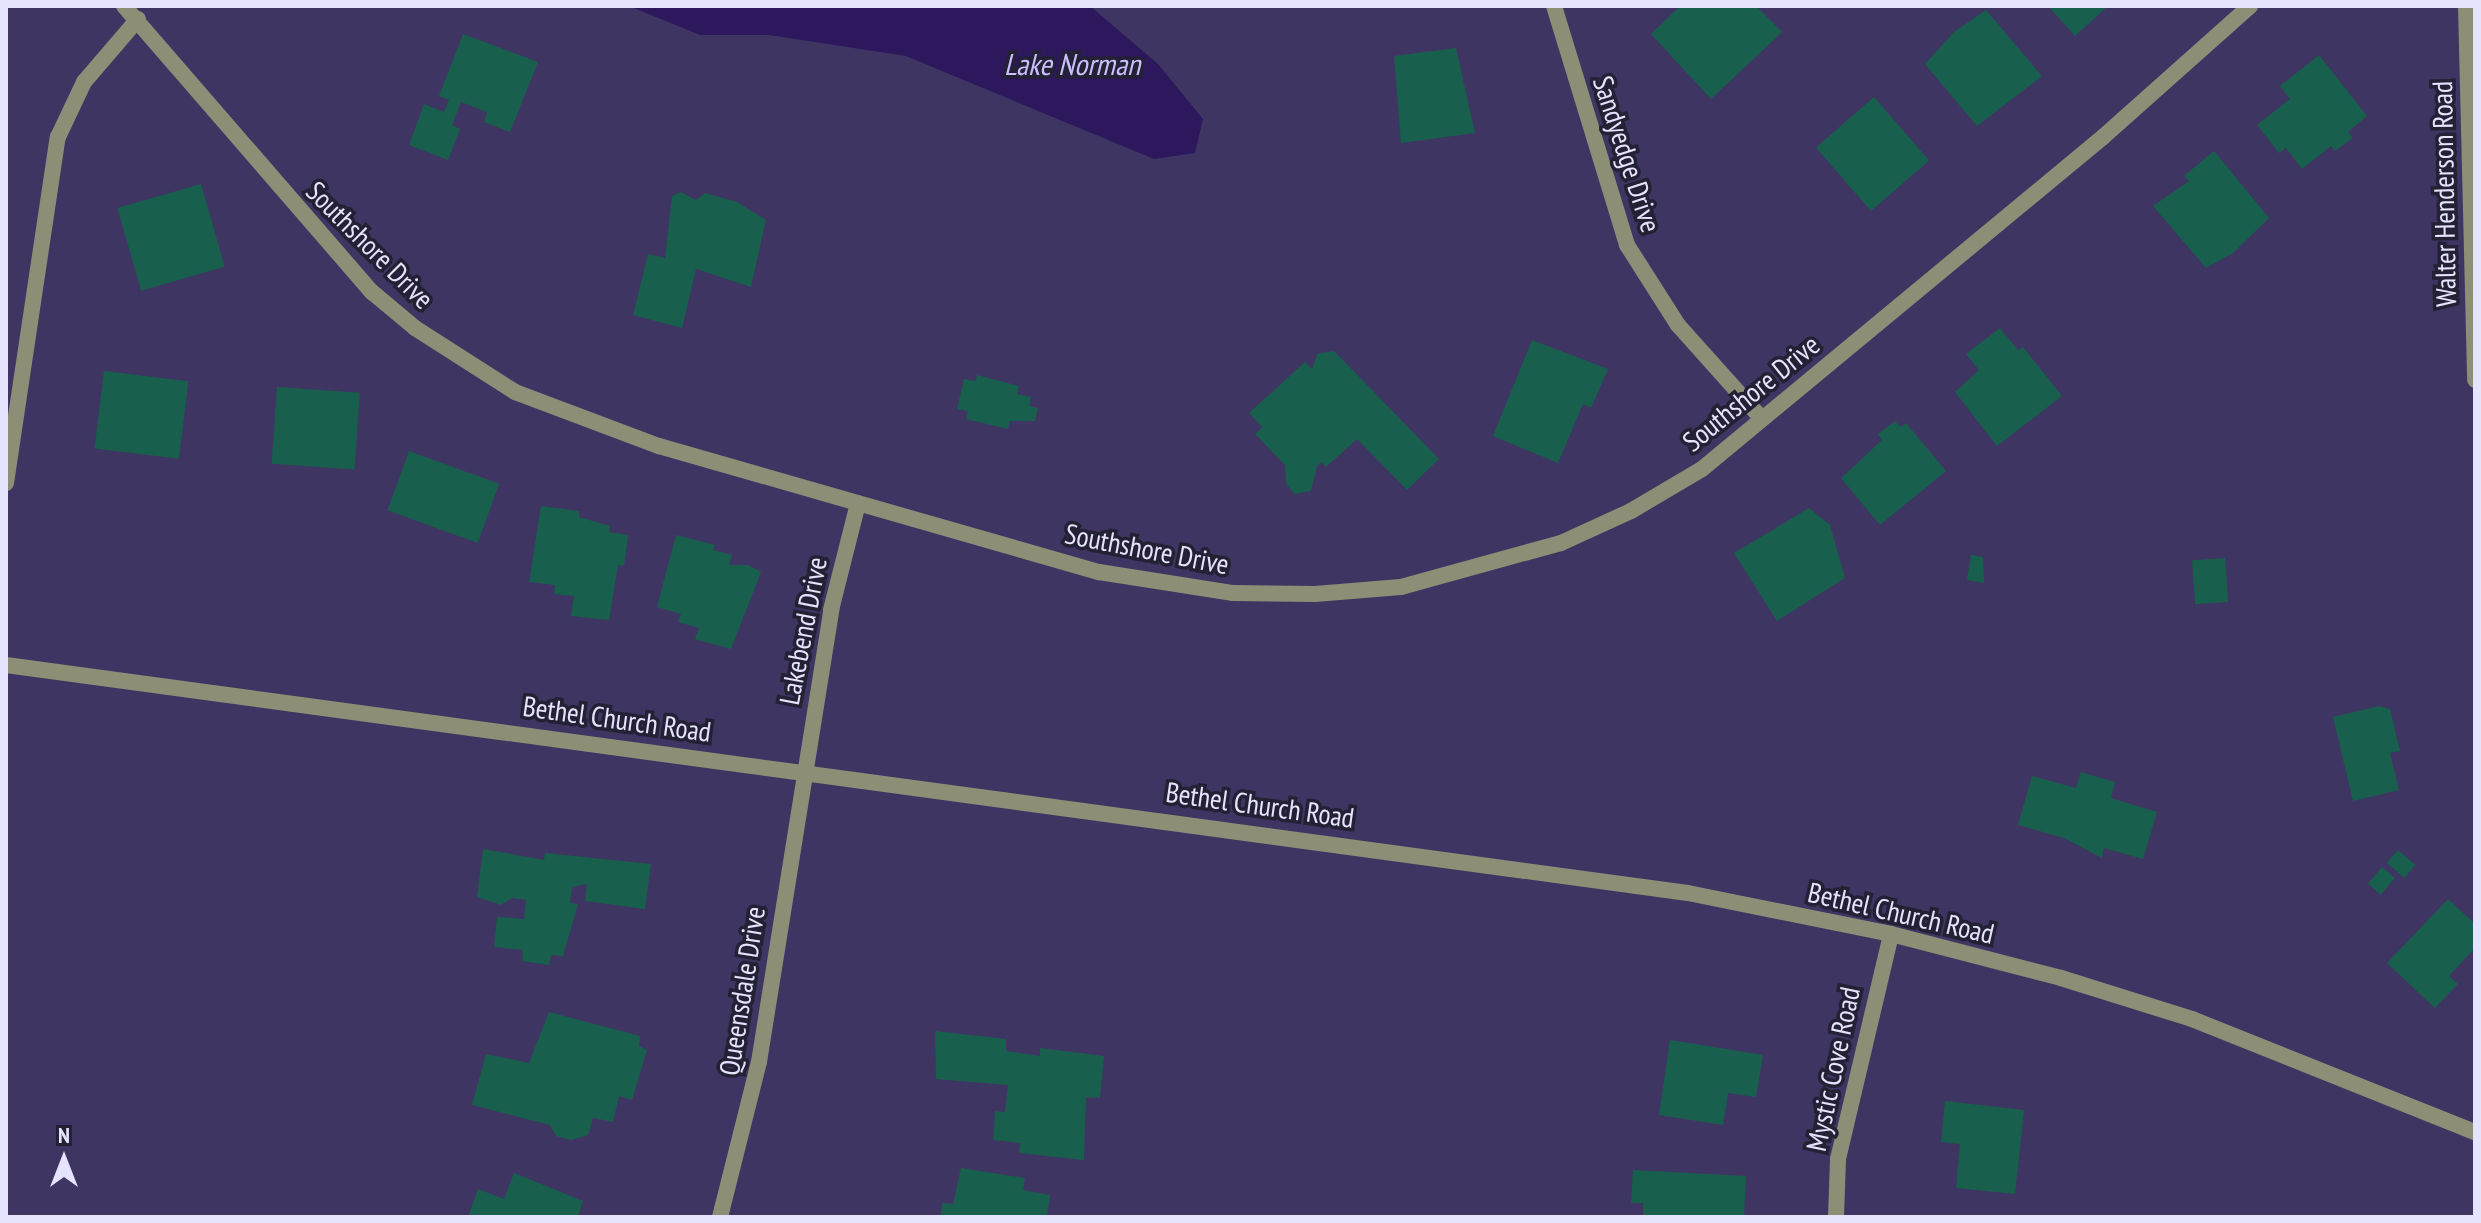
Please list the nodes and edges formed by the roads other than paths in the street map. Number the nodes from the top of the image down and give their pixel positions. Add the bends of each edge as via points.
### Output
1 (124, 6) edge
2 (1554, 6) edge
3 (2250, 6) edge
4 (2466, 6) edge
5 (138, 19) junction
6 (2475, 380) edge
7 (1762, 419) junction
8 (6, 483) edge
9 (858, 503) junction
10 (6, 665) edge
11 (803, 770) junction
12 (1891, 934) junction
13 (2475, 1132) edge
14 (720, 1217) edge
15 (1836, 1217) edge

1 - 5 street, Southshore Drive
2 - 7 street, Sandyedge Drive via 1627,245 1678,325
3 - 7 street, Southshore Drive via 2103,137
4 - 6 street, Walter Henderson Road
5 - 8 street via 84,82 58,137
5 - 9 street, Southshore Drive via 329,248 393,310 461,360 515,392 579,419
7 - 9 street, Southshore Drive via 1702,469 1631,511 1561,543 1401,587 1315,594 1168,586
9 - 11 street, Lakebend Drive via 831,610
10 - 11 street, Bethel Church Road
11 - 12 street, Bethel Church Road via 1688,893
11 - 14 street, Queensdale Drive via 759,1062
12 - 13 street, Bethel Church Road via 2192,1019
12 - 15 street, Mystic Cove Road via 1838,1159

